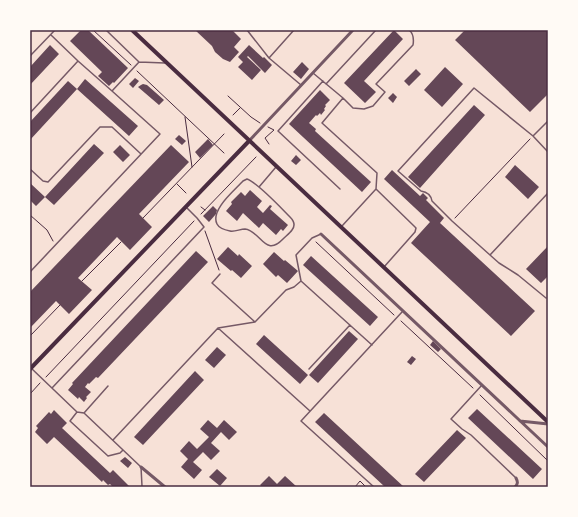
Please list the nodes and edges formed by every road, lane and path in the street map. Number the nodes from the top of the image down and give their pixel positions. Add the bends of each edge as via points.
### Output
1 (55, 30) edge
2 (93, 30) edge
3 (106, 30) edge
4 (132, 30) edge
5 (247, 30) edge
6 (294, 30) edge
7 (353, 30) edge
8 (376, 30) edge
9 (409, 30) edge
10 (50, 35) junction
11 (30, 56) edge
12 (269, 58) junction
13 (78, 60) junction
14 (139, 62) junction
15 (166, 63) junction
16 (133, 68) junction
17 (313, 73) junction
18 (323, 81) junction
19 (326, 84) junction
20 (301, 85) junction
21 (112, 91) junction
22 (228, 96) dead end
23 (343, 98) junction
24 (241, 107) junction
25 (30, 113) edge
26 (233, 115) dead end
27 (184, 116) junction
28 (548, 121) edge
29 (264, 125) junction
30 (224, 134) dead end
31 (533, 136) junction
32 (249, 141) junction
33 (215, 144) junction
34 (269, 144) dead end
35 (548, 152) edge
36 (224, 153) dead end
37 (141, 154) junction
38 (256, 157) dead end
39 (192, 167) junction
40 (276, 167) junction
41 (239, 168) dead end
42 (30, 169) edge
43 (242, 171) junction
44 (176, 184) junction
45 (259, 187) junction
46 (340, 189) dead end
47 (376, 189) junction
48 (186, 192) dead end
49 (548, 193) edge
50 (186, 206) junction
51 (201, 207) dead end
52 (205, 210) junction
53 (30, 215) edge
54 (144, 218) dead end
55 (198, 218) junction
56 (452, 221) junction
57 (204, 227) junction
58 (341, 227) junction
59 (321, 234) joint
60 (312, 238) junction
61 (121, 242) dead end
62 (55, 245) junction
63 (490, 255) junction
64 (384, 267) junction
65 (30, 272) edge
66 (220, 274) joint
67 (300, 281) junction
68 (82, 282) dead end
69 (546, 298) dead end
70 (60, 304) dead end
71 (403, 311) junction
72 (393, 314) dead end
73 (255, 322) junction
74 (350, 325) junction
75 (218, 328) junction
76 (30, 336) edge
77 (372, 345) junction
78 (31, 369) edge
79 (309, 369) dead end
80 (43, 380) junction
81 (482, 384) junction
82 (108, 386) dead end
83 (52, 388) junction
84 (30, 394) edge
85 (77, 412) junction
86 (310, 412) junction
87 (84, 413) junction
88 (520, 421) junction
89 (548, 423) edge
90 (113, 440) junction
91 (548, 447) edge
92 (123, 450) junction
93 (141, 467) junction
94 (516, 478) joint
95 (141, 487) edge
96 (164, 487) edge
97 (355, 487) edge
98 (366, 487) edge
99 (374, 487) edge
100 (515, 487) edge

1 - 10 lane
2 - 16 path
3 - 14 lane
4 - 15 main road
5 - 12 lane
6 - 12 lane
7 - 17 street
8 - 19 lane
9 - 23 lane via 414,39 413,45 376,84 385,92 373,106 364,109 353,108
10 - 11 lane
10 - 13 lane
12 - 20 lane
13 - 21 lane
13 - 25 lane
14 - 15 lane
14 - 16 lane
15 - 32 main road
16 - 21 lane
16 - 27 path
17 - 18 lane
17 - 20 street
18 - 19 lane
18 - 46 lane via 278,131
19 - 23 lane
20 - 29 street
21 - 37 lane via 160,134
22 - 24 path
23 - 47 lane via 322,123 377,173
24 - 26 path
24 - 29 path
27 - 33 path
27 - 39 path
28 - 31 lane
29 - 32 street
29 - 34 path via 274,130 265,138
30 - 33 path
31 - 35 lane
31 - 56 path
31 - 56 lane via 474,88 398,171 420,191 428,194
32 - 40 main road
32 - 50 main road
33 - 36 path
33 - 39 path
37 - 42 lane via 112,127 100,127 48,182 43,182
37 - 62 lane
38 - 43 path
39 - 44 path
40 - 45 lane
40 - 58 main road
41 - 43 path
43 - 52 path
44 - 48 path
44 - 54 path
45 - 45 lane via 247,179 243,181 222,203 216,220 222,229 246,229 264,243 275,246 292,230 294,221
47 - 58 lane
47 - 64 lane via 416,228
49 - 63 lane
50 - 55 lane
50 - 78 main road
51 - 52 path
52 - 55 path
53 - 62 path via 47,230
55 - 57 lane
55 - 80 path
56 - 63 lane
57 - 66 path
57 - 83 lane
58 - 64 main road
59 - 60 lane
59 - 71 street
60 - 67 lane via 296,255
60 - 72 path
61 - 68 path
62 - 65 lane
63 - 69 lane
64 - 89 main road
66 - 73 lane via 212,283
67 - 73 lane via 286,290
67 - 74 lane
70 - 76 path
71 - 77 lane
71 - 81 street
73 - 75 lane
74 - 77 lane
74 - 79 lane
75 - 86 lane
75 - 90 lane
77 - 86 lane
78 - 80 lane
80 - 83 lane
80 - 84 path
81 - 88 street
81 - 94 lane via 451,419
82 - 87 lane
83 - 85 lane
85 - 87 lane
85 - 92 lane via 70,421 108,456 120,454
86 - 99 lane via 301,421
87 - 90 lane
88 - 89 street
88 - 91 street
90 - 92 lane
92 - 93 lane
93 - 95 lane
93 - 96 street
94 - 100 street via 518,483
97 - 98 path via 360,481

